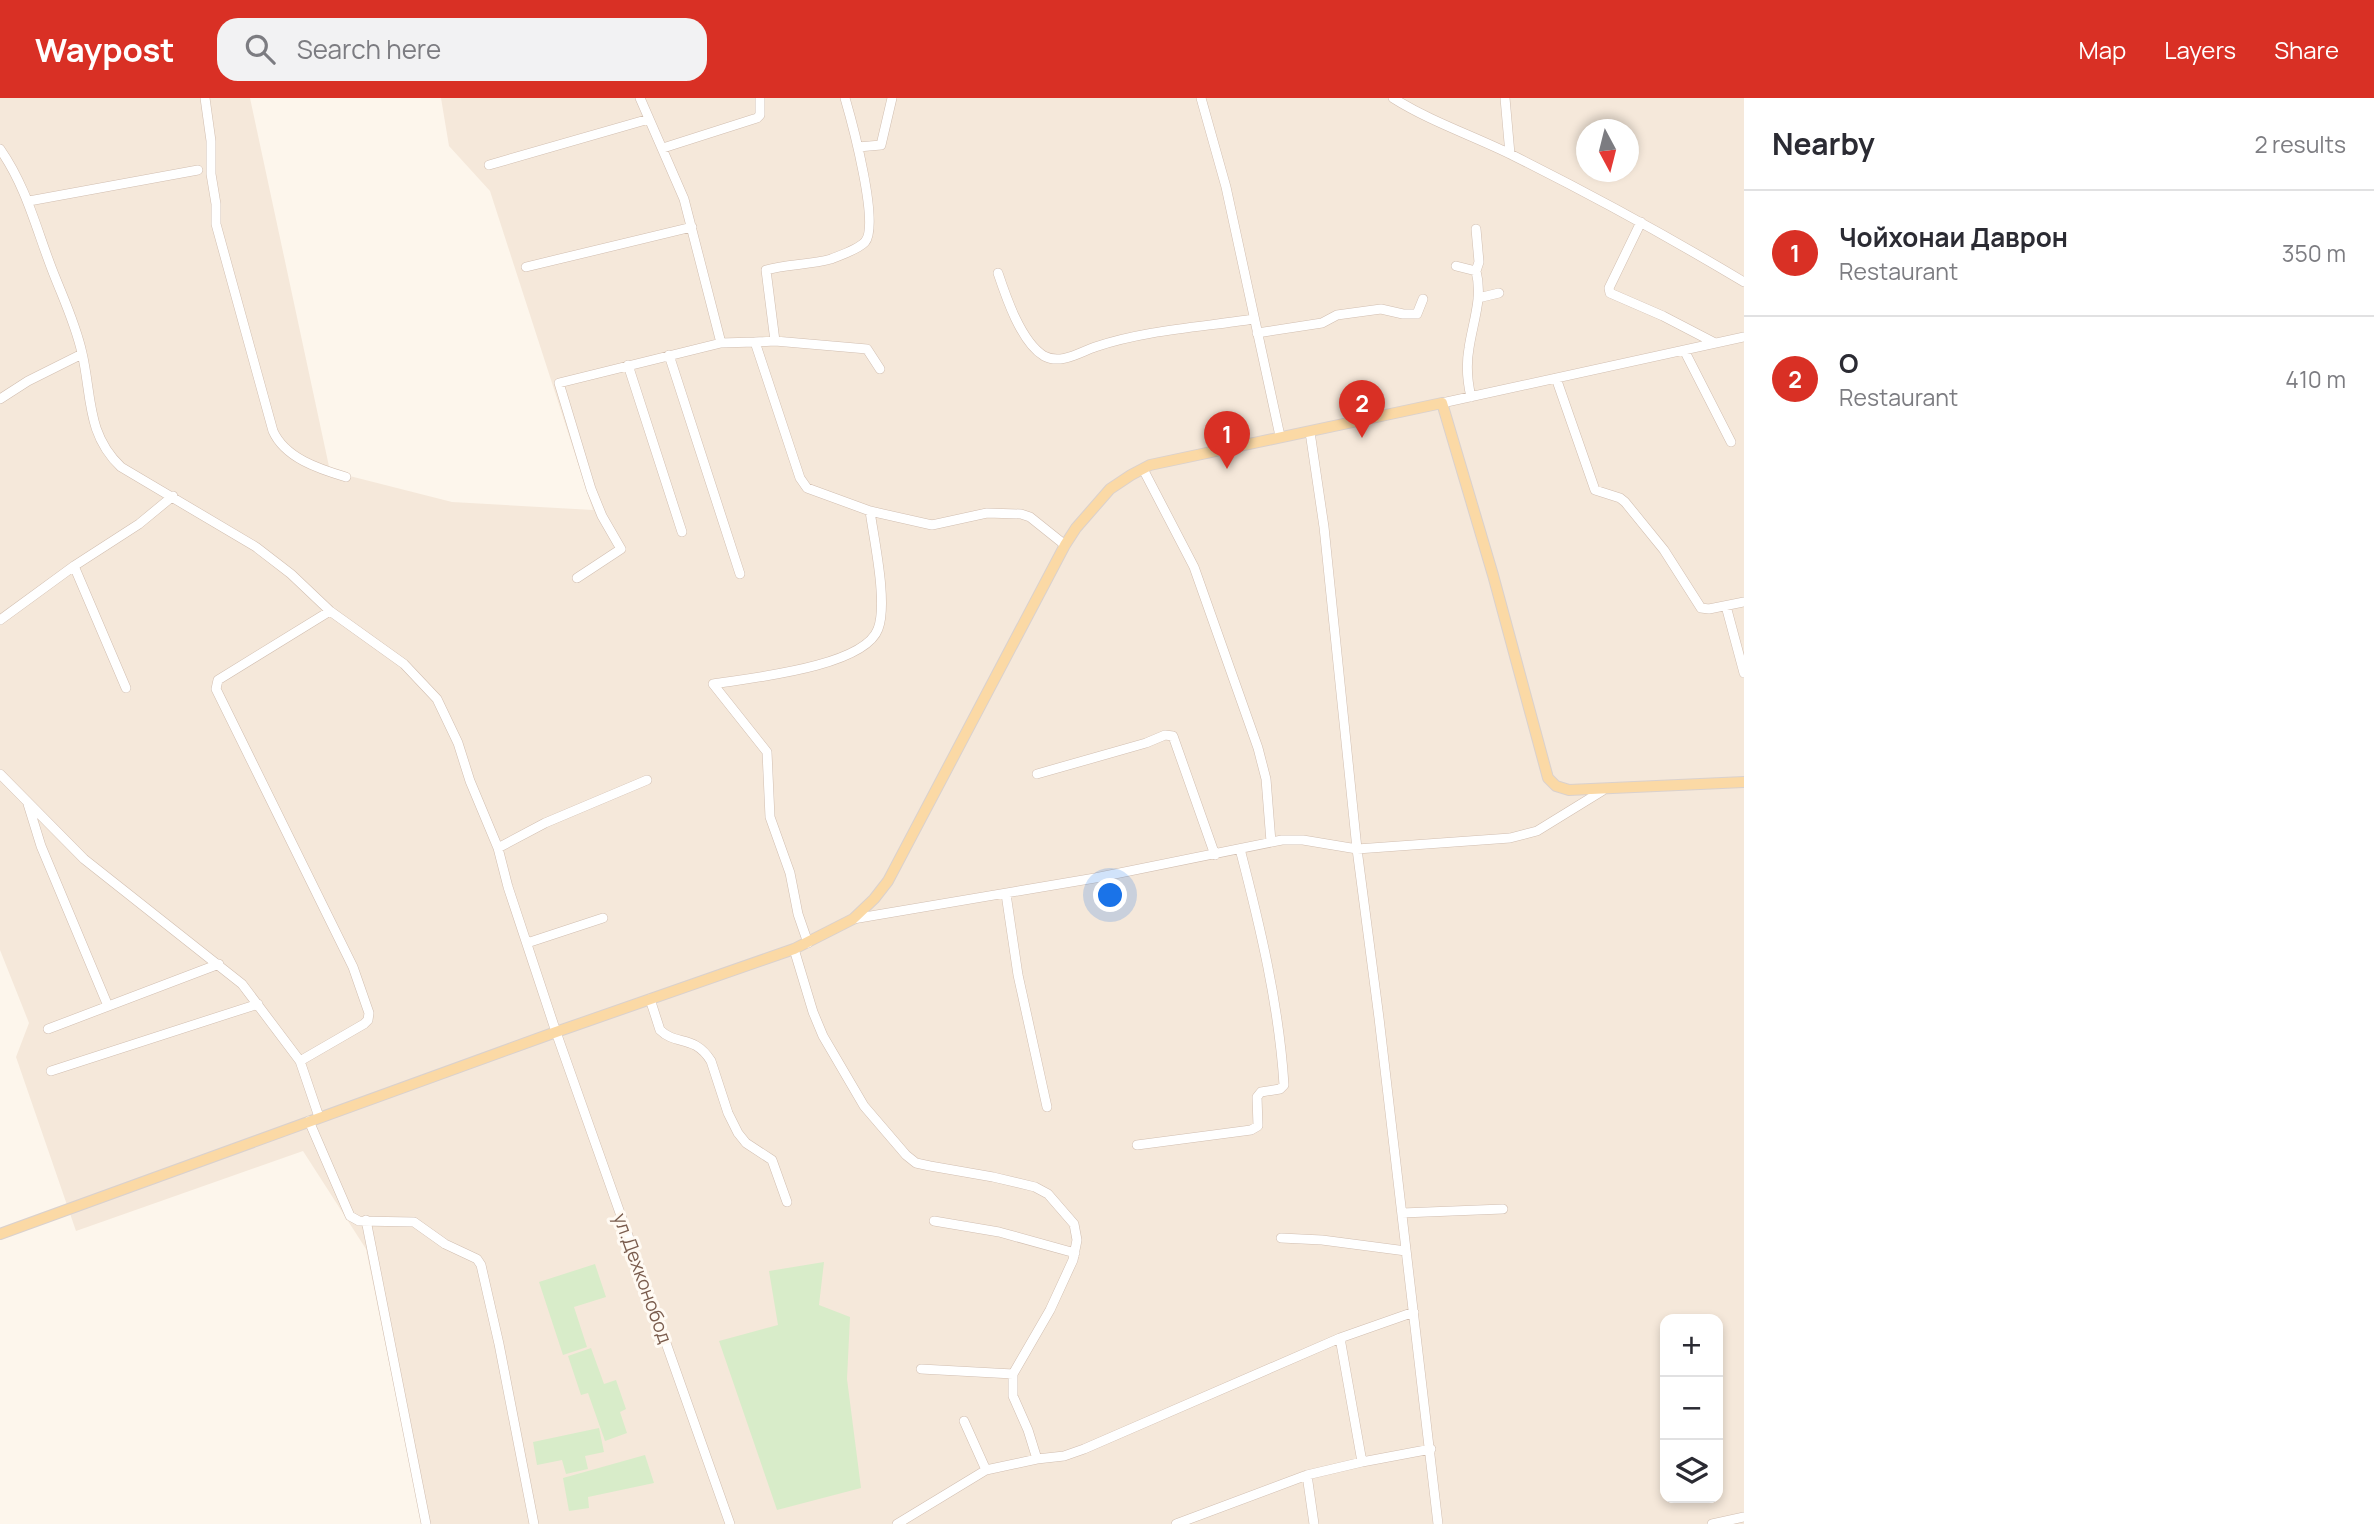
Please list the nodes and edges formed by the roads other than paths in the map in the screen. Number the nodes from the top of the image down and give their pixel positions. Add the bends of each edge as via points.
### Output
1 (205, 98) edge
2 (640, 98) edge
3 (760, 98) edge
4 (845, 98) edge
5 (892, 98) edge
6 (1201, 98) edge
7 (1393, 98) edge
8 (1505, 98) edge
9 (649, 119) junction
10 (858, 147) junction
11 (663, 148) junction
12 (0, 149) edge
13 (1510, 154) junction
14 (489, 165) dead end
15 (198, 170) dead end
16 (29, 201) junction
17 (1641, 222) junction
18 (692, 227) junction
19 (1476, 229) dead end
20 (1456, 266) dead end
21 (526, 267) dead end
22 (1476, 271) junction
23 (998, 273) dead end
24 (1744, 282) edge
25 (1499, 293) dead end
26 (1478, 298) junction
27 (1423, 299) dead end
28 (1254, 319) junction
29 (1257, 334) junction
30 (1744, 337) edge
31 (775, 341) junction
32 (755, 342) junction
33 (721, 343) junction
34 (1714, 343) junction
35 (1684, 350) junction
36 (82, 354) junction
37 (669, 355) junction
38 (628, 365) junction
39 (880, 369) dead end
40 (1556, 378) junction
41 (1471, 397) junction
42 (0, 399) edge
43 (1442, 403) junction
44 (1310, 432) junction
45 (1280, 436) junction
46 (1731, 442) dead end
47 (1143, 469) junction
48 (346, 477) dead end
49 (173, 496) junction
50 (870, 511) junction
51 (682, 532) dead end
52 (1065, 545) junction
53 (74, 566) junction
54 (740, 574) dead end
55 (577, 578) dead end
56 (1744, 602) edge
57 (1726, 606) junction
58 (330, 611) junction
59 (0, 620) edge
60 (1744, 673) edge
61 (126, 688) dead end
62 (0, 774) edge
63 (1037, 774) dead end
64 (648, 780) dead end
65 (1744, 782) edge
66 (1602, 790) junction
67 (28, 802) junction
68 (1271, 842) junction
69 (498, 848) junction
70 (1240, 849) junction
71 (1357, 849) junction
72 (1215, 855) junction
73 (1006, 894) junction
74 (603, 918) dead end
75 (853, 919) junction
76 (527, 943) junction
77 (808, 943) junction
78 (794, 949) junction
79 (219, 964) junction
80 (650, 999) junction
81 (258, 1004) junction
82 (108, 1006) junction
83 (48, 1029) dead end
84 (556, 1032) junction
85 (300, 1061) junction
86 (51, 1071) dead end
87 (1047, 1107) dead end
88 (314, 1119) junction
89 (1137, 1145) dead end
90 (788, 1202) dead end
91 (1503, 1209) dead end
92 (1402, 1213) junction
93 (366, 1220) junction
94 (934, 1221) dead end
95 (0, 1234) edge
96 (1281, 1238) dead end
97 (1406, 1251) junction
98 (1075, 1253) junction
99 (1414, 1312) junction
100 (1340, 1338) junction
101 (921, 1369) dead end
102 (1013, 1374) junction
103 (964, 1421) dead end
104 (1431, 1449) junction
105 (1037, 1459) junction
106 (1362, 1462) junction
107 (986, 1470) junction
108 (1307, 1475) junction
109 (1744, 1517) edge
110 (426, 1524) edge
111 (534, 1524) edge
112 (730, 1524) edge
113 (897, 1524) edge
114 (1176, 1524) edge
115 (1314, 1524) edge
116 (1438, 1524) edge
117 (1712, 1524) edge

1 - 48 street via 216,224 273,430 301,460
2 - 9 street
3 - 11 street via 757,118
4 - 10 street
5 - 10 street via 881,145
6 - 28 street via 1226,187
7 - 13 street
8 - 13 street
9 - 11 street
9 - 14 street
10 - 31 street via 869,236 853,250 829,259 766,270
11 - 18 street
12 - 16 street, ул.Дехконобод
13 - 17 street
15 - 16 street
16 - 36 street, ул.Дехконобод
17 - 24 street
17 - 34 street via 1610,293
18 - 21 street
18 - 33 street
19 - 22 street
20 - 22 street
22 - 26 street
23 - 28 street via 1013,315 1043,355 1053,359 1132,338
25 - 26 street
26 - 41 street via 1467,360
27 - 29 street via 1417,314 1381,309
28 - 29 street
29 - 45 street
30 - 34 street
31 - 32 street
31 - 39 street via 867,349
32 - 33 street
32 - 50 street via 802,482 816,492
33 - 37 street
34 - 35 street
35 - 40 street
35 - 46 street
36 - 42 street
36 - 49 street, ул.Дехконобод via 91,411 105,448 121,467
37 - 38 street
37 - 54 street
38 - 51 street
38 - 55 street via 559,383 590,489 621,549
40 - 41 street
40 - 57 street via 1592,486 1625,502 1664,550 1701,608
41 - 43 street
43 - 44 main road
43 - 66 main road via 1548,778 1569,790
44 - 45 main road
44 - 71 street
45 - 47 main road
47 - 52 main road via 1110,489
47 - 68 street via 1190,557 1258,748 1266,779
49 - 53 street
49 - 58 street, ул.Дехконобод via 256,547
50 - 52 street via 932,525 987,513 1021,514
50 - 77 street via 881,600 880,622 865,646 846,657 804,668 713,684 767,752 770,817
52 - 75 main road via 887,881
53 - 59 street
53 - 61 street
56 - 57 street
57 - 60 street
58 - 69 street, ул.Дехконобод via 404,664 437,699
58 - 85 street via 218,680 216,689 353,967 369,1013 364,1024
62 - 67 street
63 - 72 street via 1173,736
64 - 69 street
65 - 66 main road
66 - 71 street via 1536,831 1510,838
67 - 79 street via 84,859
67 - 82 street via 41,846
68 - 70 street
68 - 71 street via 1303,840
69 - 76 street, ул.Дехконобод
70 - 72 street
70 - 89 street via 1282,1047 1284,1085 1261,1092 1258,1126 1251,1130
71 - 92 street
72 - 73 street
73 - 75 street
73 - 87 street via 1018,975
74 - 76 street
75 - 77 main road
76 - 84 street, ул.Дехконобод
77 - 78 main road
78 - 80 main road
78 - 98 street via 824,1036 864,1106 906,1155 923,1164 1044,1191 1074,1224
79 - 81 street
79 - 82 street
80 - 84 main road
80 - 90 street via 664,1034 693,1043 706,1053 738,1133 772,1160
81 - 85 street
81 - 86 street
82 - 83 street
84 - 88 main road
84 - 112 street, ул.Дехконобод
85 - 88 street
88 - 93 street via 350,1216
88 - 95 main road
91 - 92 street
92 - 97 street
93 - 110 street
93 - 111 street via 414,1222 481,1265
94 - 98 street via 999,1232
96 - 97 street
97 - 99 street
98 - 102 street via 1050,1311
99 - 100 street
99 - 104 street
100 - 105 street via 1084,1449
100 - 106 street
101 - 102 street
102 - 105 street via 1013,1396
103 - 107 street
104 - 106 street
104 - 116 street
105 - 107 street
106 - 108 street
107 - 113 street
108 - 114 street
108 - 115 street
109 - 117 street

